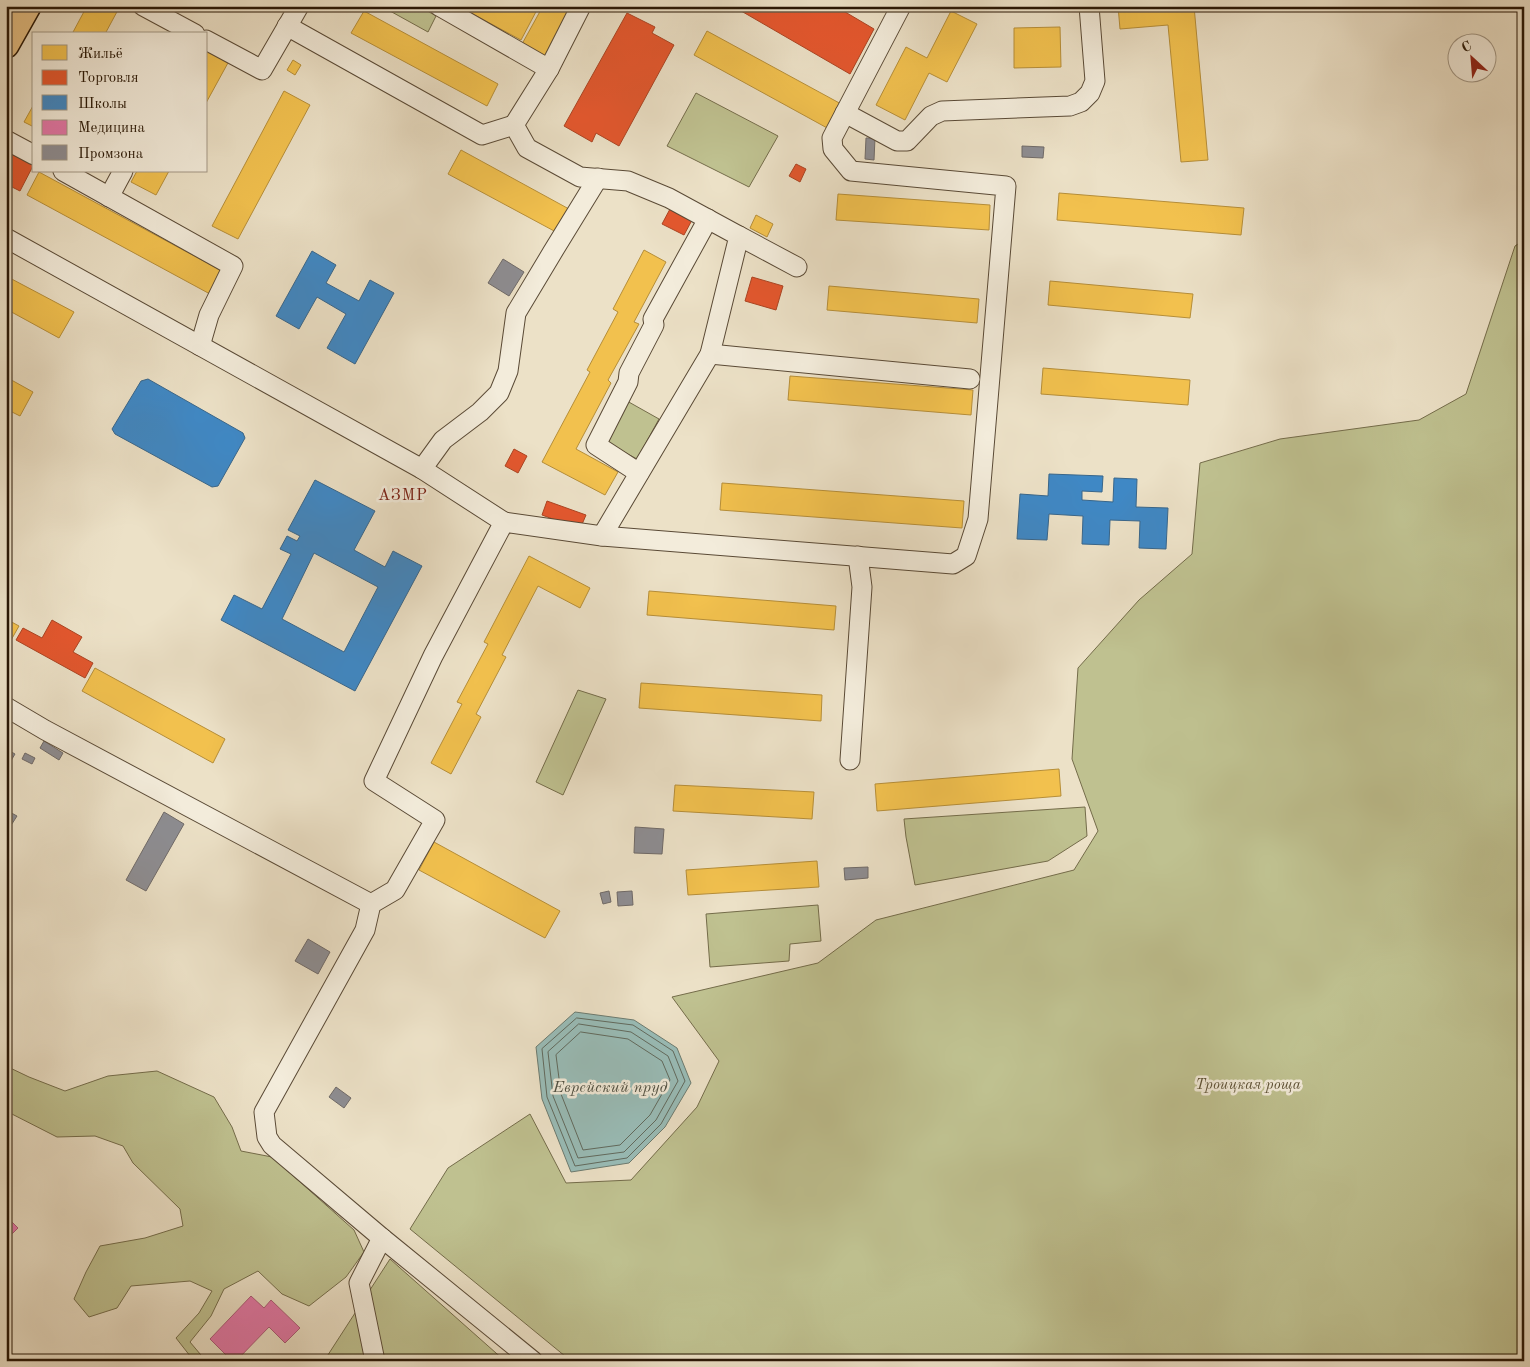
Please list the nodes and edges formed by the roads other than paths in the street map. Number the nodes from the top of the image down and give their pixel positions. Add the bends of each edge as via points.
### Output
1 (28, 6) edge
2 (143, 6) edge
3 (299, 6) edge
4 (439, 6) edge
5 (581, 6) edge
6 (901, 6) edge
7 (1089, 6) edge
8 (287, 26) junction
9 (191, 32) edge
10 (208, 41) edge
11 (6, 44) edge
12 (549, 69) junction
13 (845, 112) junction
14 (514, 125) junction
15 (6, 140) edge
16 (32, 154) edge
17 (65, 172) edge
18 (122, 172) edge
19 (598, 178) junction
20 (109, 197) junction
21 (708, 219) junction
22 (738, 236) junction
23 (6, 238) edge
24 (797, 267) dead end
25 (200, 346) junction
26 (710, 354) junction
27 (970, 378) dead end
28 (422, 469) junction
29 (639, 473) junction
30 (504, 522) junction
31 (602, 536) junction
32 (858, 556) junction
33 (6, 706) edge
34 (850, 760) dead end
35 (371, 904) junction
36 (382, 1238) junction
37 (375, 1361) edge
38 (533, 1361) edge

1 - 11 main road
2 - 9 street
3 - 8 street
4 - 12 street
5 - 12 street
6 - 13 street
7 - 13 street via 1095,81 1081,102 1070,106 942,112 931,116 907,141 897,141
8 - 10 street via 262,70
8 - 14 street via 482,135
12 - 14 street
13 - 32 street via 832,138 833,150 851,171 1006,186 978,519 966,556 953,564
14 - 19 street via 527,148 580,177
15 - 16 street
17 - 20 street
18 - 20 street
19 - 21 street via 628,181
19 - 28 street via 516,313 508,371 499,393 443,440
20 - 25 street via 233,266 209,315
21 - 22 street
21 - 29 street via 653,319 654,325 596,445
22 - 24 street
22 - 26 street
23 - 25 street
25 - 28 street
26 - 27 street
26 - 29 street
28 - 30 street
29 - 31 street
30 - 31 street
30 - 35 street via 433,656 374,781 435,820 395,890
31 - 32 street
32 - 34 street via 862,586
33 - 35 street
35 - 36 street via 364,930 264,1112 267,1137 272,1145
36 - 37 street via 359,1283
36 - 38 street

